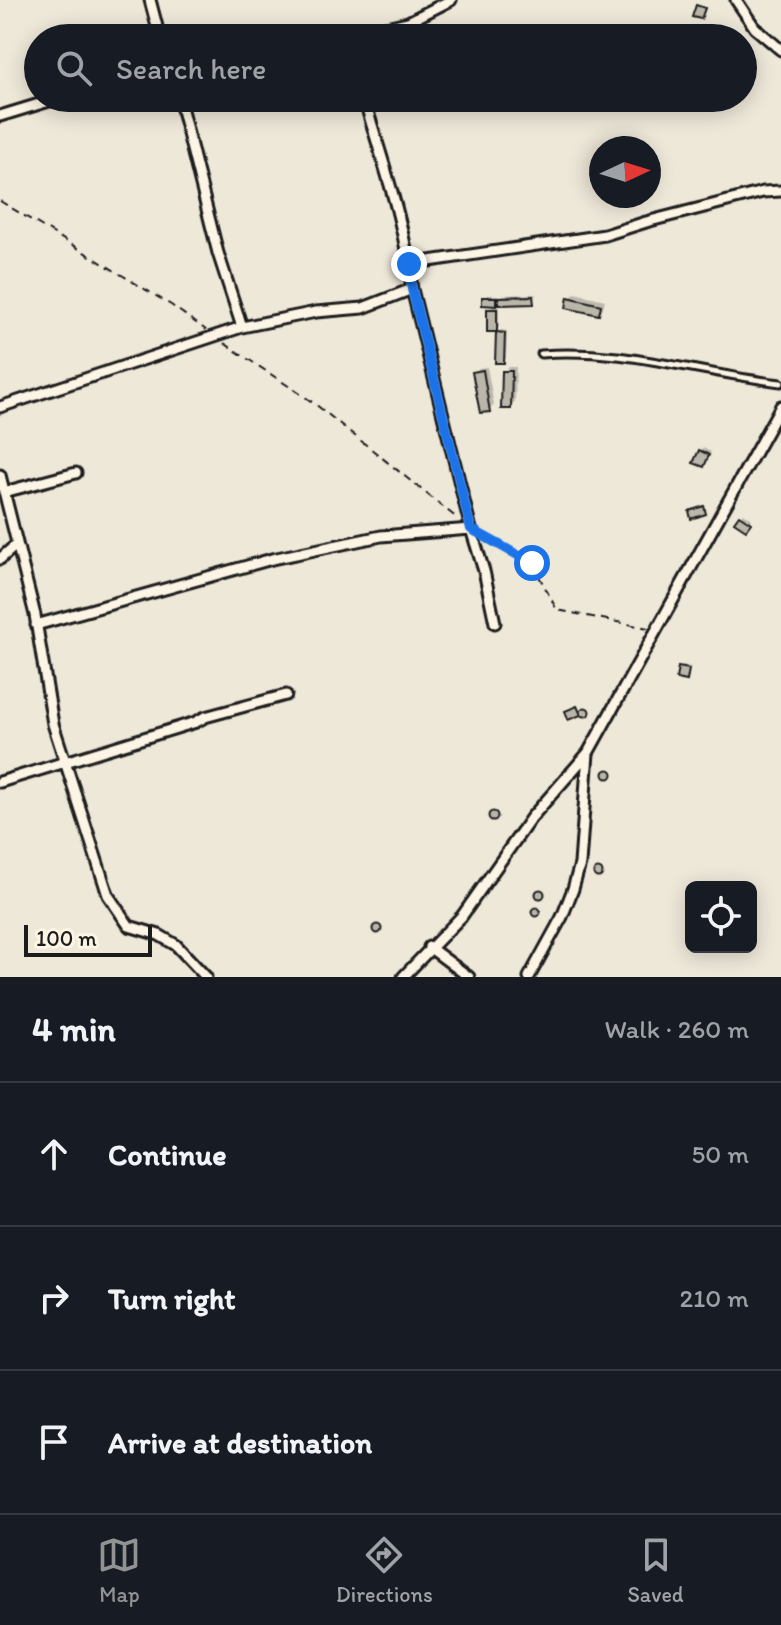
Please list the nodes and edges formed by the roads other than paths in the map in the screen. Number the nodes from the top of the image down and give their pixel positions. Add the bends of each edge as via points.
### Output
1 (150, 0) edge
2 (451, 0) edge
3 (736, 0) edge
4 (156, 24) edge
5 (400, 24) edge
6 (752, 24) edge
7 (757, 30) edge
8 (781, 50) edge
9 (24, 109) edge
10 (183, 112) edge
11 (368, 112) edge
12 (0, 116) edge
13 (781, 191) edge
14 (409, 264) junction
15 (412, 289) junction
16 (242, 327) junction
17 (541, 354) dead end
18 (781, 383) edge
19 (781, 406) edge
20 (0, 407) edge
21 (771, 428) junction
22 (781, 434) edge
23 (76, 473) dead end
24 (0, 475) edge
25 (3, 498) edge
26 (471, 529) junction
27 (16, 545) junction
28 (0, 559) edge
29 (495, 623) dead end
30 (36, 625) junction
31 (286, 695) dead end
32 (588, 753) junction
33 (66, 760) junction
34 (0, 782) edge
35 (429, 947) junction
36 (206, 977) edge
37 (403, 977) edge
38 (469, 977) edge
39 (529, 977) edge

1 - 4 street
2 - 5 street
3 - 6 street
7 - 8 street
9 - 12 street
10 - 16 street
11 - 14 street
13 - 14 street via 605,235
14 - 15 street
15 - 16 street via 363,308
15 - 26 street
16 - 20 street
17 - 18 lane via 591,353
19 - 21 street
21 - 22 street
21 - 32 street
23 - 25 street
24 - 25 street
25 - 27 street
26 - 29 street
26 - 30 street via 381,536 288,556
27 - 28 street
27 - 30 street
30 - 33 street via 48,704
31 - 33 street
32 - 35 street via 531,818 462,916
32 - 39 street via 580,864 562,917
33 - 34 street
33 - 36 street via 118,912 134,929 176,945
35 - 37 street
35 - 38 street

